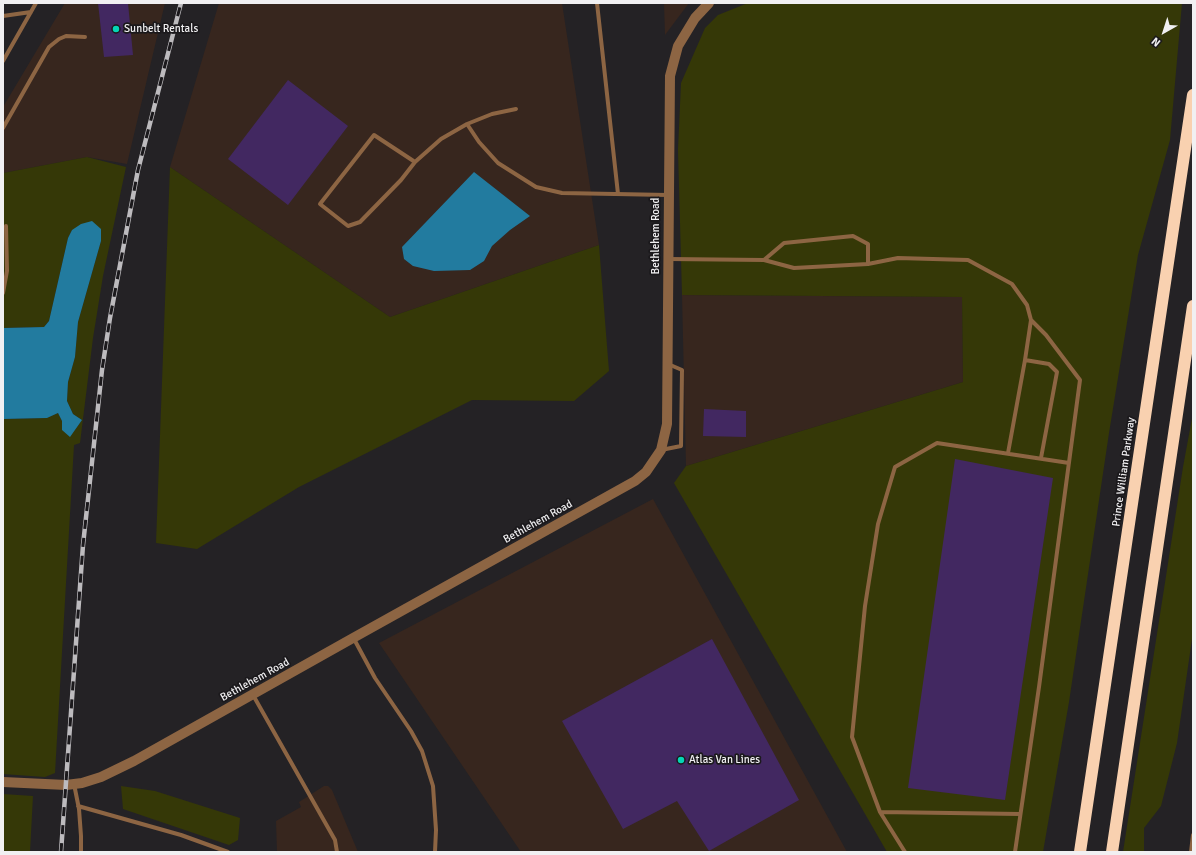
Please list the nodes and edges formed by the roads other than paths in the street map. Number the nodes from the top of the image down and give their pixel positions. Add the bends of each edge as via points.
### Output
1 (36, 3) edge
2 (597, 3) edge
3 (709, 3) edge
4 (31, 12) junction
5 (3, 16) edge
6 (85, 36) dead end
7 (3, 61) edge
8 (1193, 95) edge
9 (516, 109) dead end
10 (467, 124) junction
11 (3, 128) edge
12 (415, 162) junction
13 (618, 194) junction
14 (668, 195) junction
15 (6, 226) dead end
16 (668, 259) junction
17 (764, 260) junction
18 (868, 264) junction
19 (3, 293) edge
20 (1193, 306) edge
21 (1031, 320) junction
22 (1025, 360) junction
23 (668, 364) junction
24 (661, 450) junction
25 (1008, 453) junction
26 (1040, 458) junction
27 (1069, 463) junction
28 (353, 638) junction
29 (253, 695) junction
30 (3, 782) edge
31 (74, 784) junction
32 (78, 806) junction
33 (880, 812) junction
34 (1020, 814) junction
35 (1193, 835) edge
36 (80, 852) edge
37 (228, 852) edge
38 (337, 852) edge
39 (435, 852) edge
40 (904, 852) edge
41 (1015, 852) edge
42 (1080, 852) edge
43 (1112, 852) edge
44 (1190, 852) edge

1 - 4 lane
2 - 13 lane
3 - 14 street, Bethlehem Road via 686,33 673,61 670,76
4 - 5 lane
4 - 7 lane
6 - 11 lane via 59,38 49,47
8 - 42 highway, Prince William Parkway
9 - 10 lane via 492,114
10 - 12 lane via 440,140
10 - 13 lane via 498,163 536,187 562,193
12 - 12 lane via 374,135 320,204 348,226 360,222
13 - 14 lane
14 - 16 street, Bethlehem Road
15 - 19 lane via 7,271
16 - 17 lane
16 - 23 street, Bethlehem Road
17 - 18 lane via 794,268
17 - 18 lane via 784,243 853,236 868,244
18 - 21 lane via 898,258 968,260 1012,284 1027,306
20 - 43 highway
21 - 22 lane
21 - 27 lane via 1046,335 1080,380
22 - 25 lane
22 - 26 lane via 1049,364 1057,372
23 - 24 street, Bethlehem Road via 667,424
23 - 24 lane via 682,370 681,446
24 - 28 street, Bethlehem Road via 646,472 635,481
25 - 26 lane
25 - 33 lane via 937,443 895,467 878,524 865,606 852,737
26 - 27 lane
27 - 34 lane
28 - 29 street, Bethlehem Road
28 - 39 lane via 375,678 422,751 433,786
29 - 31 street, Bethlehem Road via 127,764 100,777
29 - 38 lane via 335,840
30 - 31 street, Bethlehem Road
31 - 32 lane
32 - 36 lane
32 - 37 lane via 181,835
33 - 34 lane
33 - 40 lane
34 - 41 lane
35 - 44 lane

